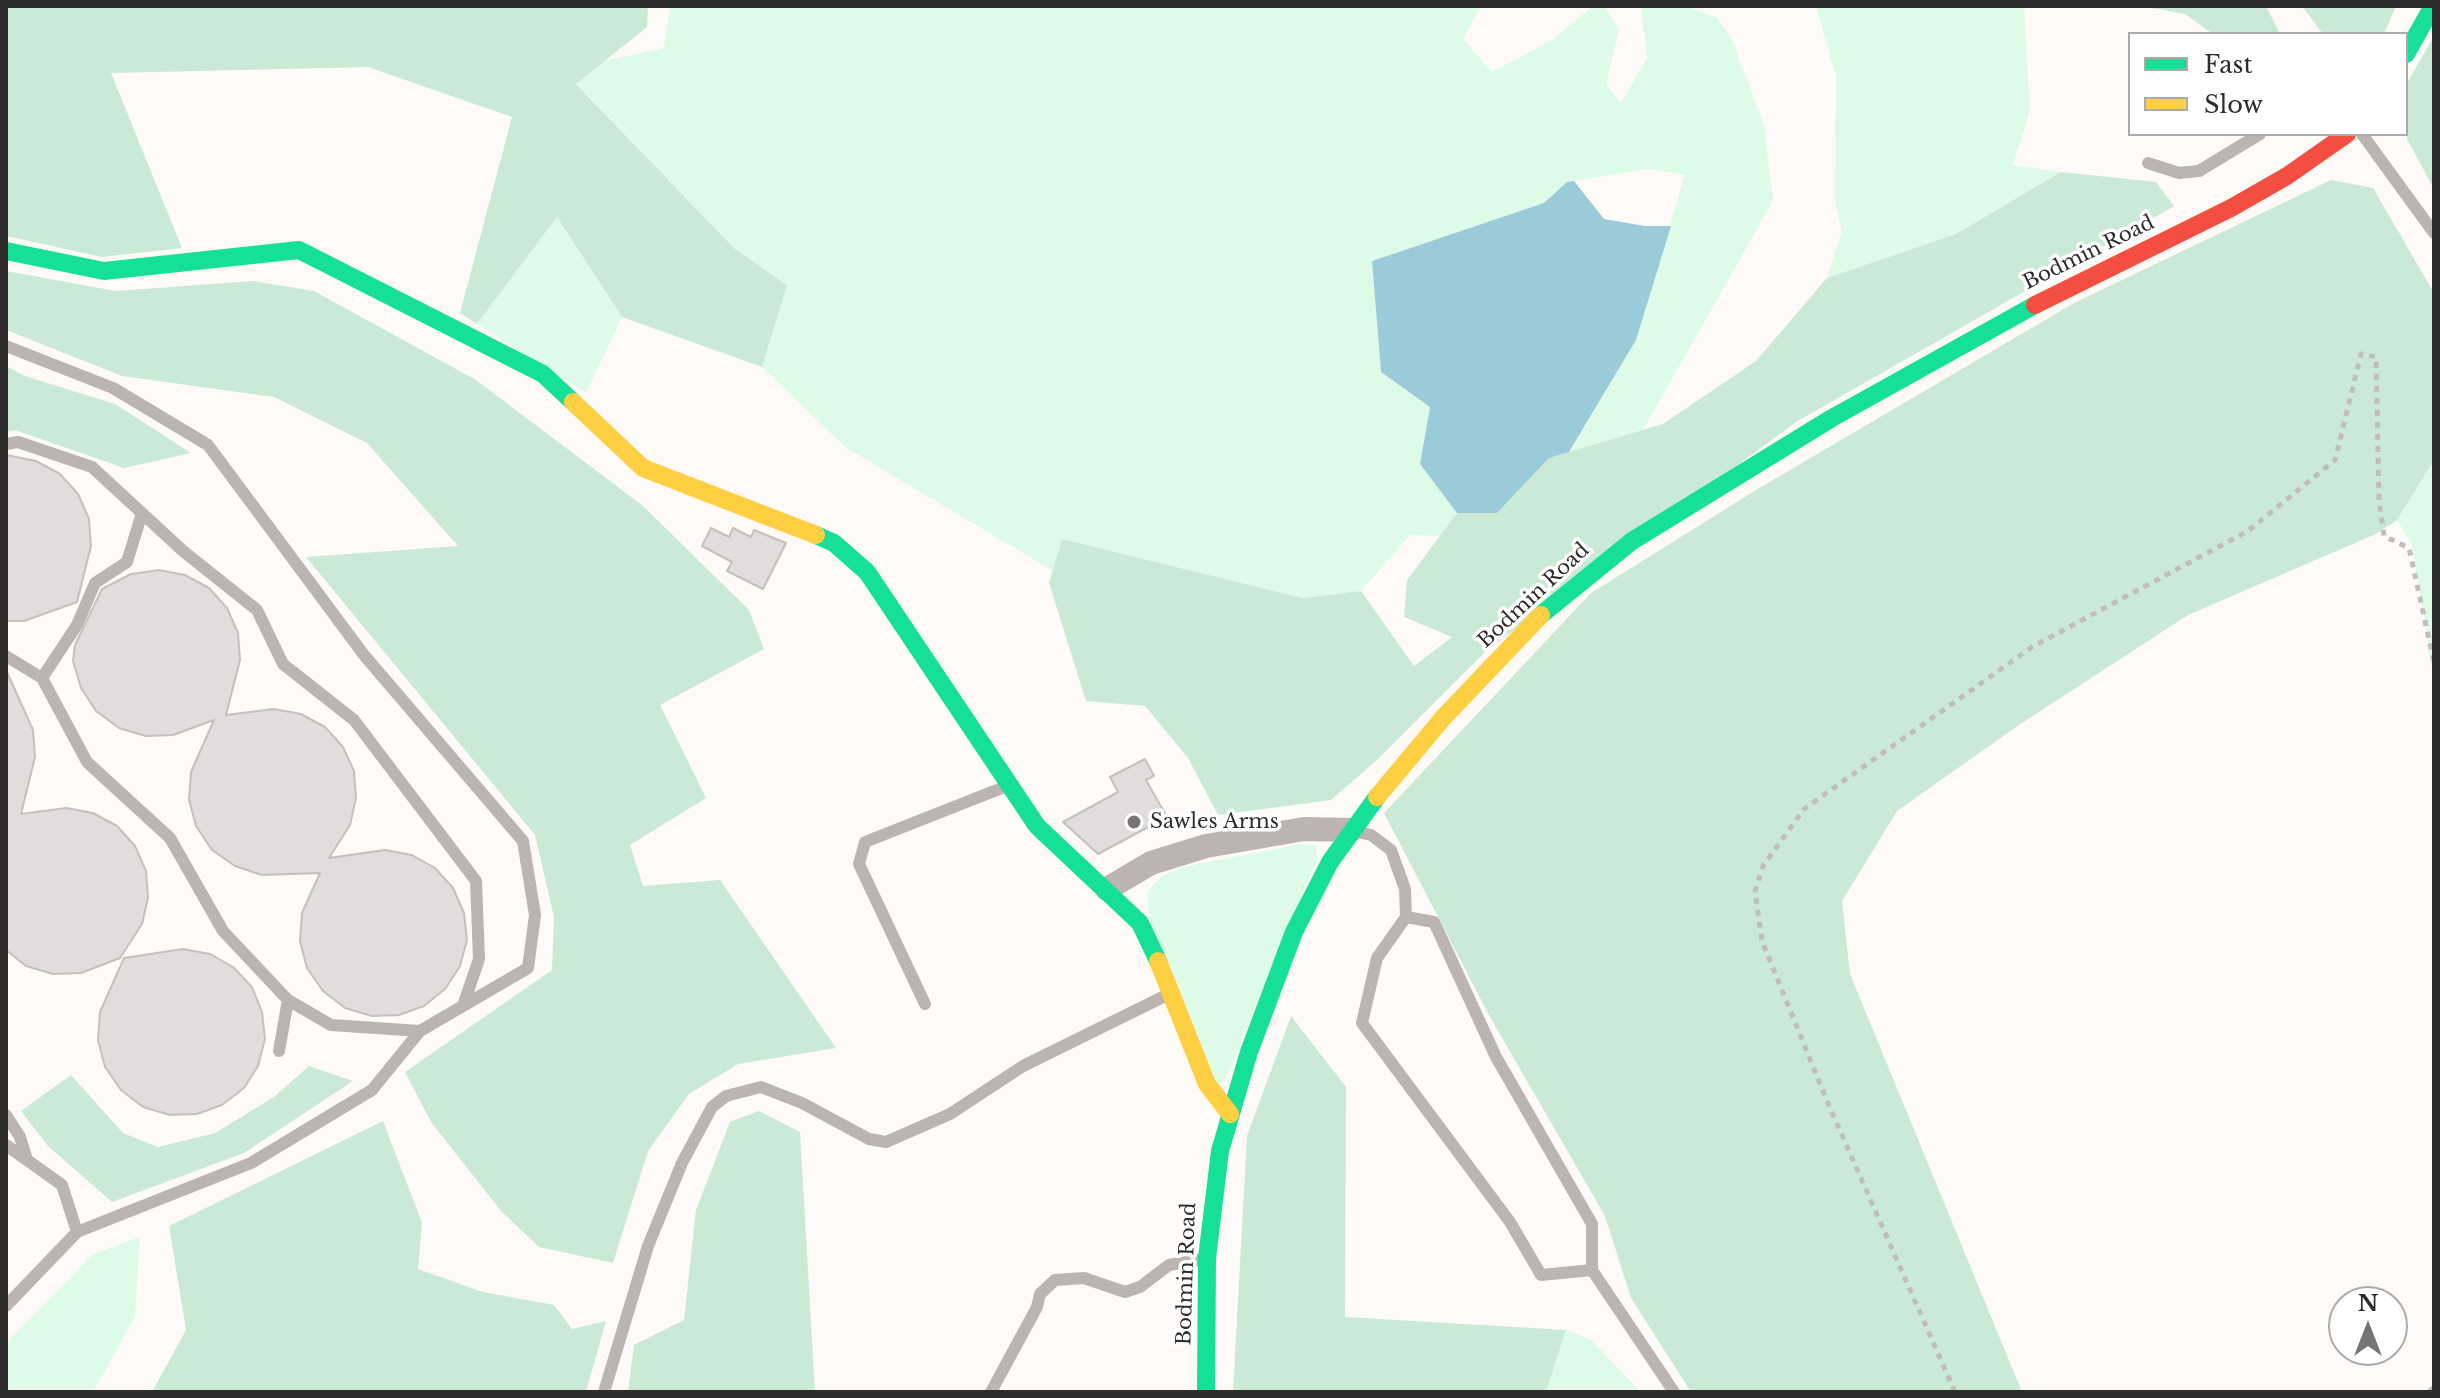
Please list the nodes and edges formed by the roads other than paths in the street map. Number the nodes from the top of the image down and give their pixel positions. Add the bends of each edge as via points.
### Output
1 (2433, 6) edge
2 (2408, 50) edge
3 (2257, 136) edge
4 (2344, 136) edge
5 (2363, 136) edge
6 (2148, 163) dead end
7 (2434, 233) edge
8 (6, 251) edge
9 (6, 346) edge
10 (6, 444) edge
11 (142, 513) junction
12 (6, 656) edge
13 (42, 678) junction
14 (1007, 786) junction
15 (1351, 830) junction
16 (1107, 889) junction
17 (1406, 917) junction
18 (1171, 993) junction
19 (288, 1000) junction
20 (925, 1004) dead end
21 (463, 1006) junction
22 (420, 1031) junction
23 (279, 1051) dead end
24 (1230, 1114) junction
25 (6, 1115) edge
26 (6, 1145) edge
27 (27, 1160) junction
28 (77, 1232) junction
29 (1207, 1258) junction
30 (1592, 1270) junction
31 (6, 1306) edge
32 (604, 1392) edge
33 (991, 1392) edge
34 (1206, 1392) edge
35 (1674, 1392) edge

1 - 2 main road
3 - 6 lane via 2199,171 2179,173
4 - 15 main road, Bodmin Road via 2231,208 2069,286 1845,411 1623,548 1573,586 1506,650
5 - 7 lane
8 - 14 main road via 104,271 299,250 543,374 643,468 779,518 851,556 884,595
9 - 21 lane via 113,388 208,445 364,655 523,841 535,915 528,968
10 - 11 lane via 18,442 92,467
11 - 13 lane via 127,562 95,583 77,625
11 - 21 lane via 257,610 283,664 354,720 476,881 479,959
12 - 13 lane
13 - 19 lane via 87,762 170,838 223,931
14 - 16 main road via 1056,846
14 - 20 lane via 865,842 859,864
15 - 16 street via 1304,829 1206,846 1151,863
15 - 17 lane via 1371,835 1391,850 1405,889
15 - 24 main road, Bodmin Road via 1294,932
16 - 18 main road via 1140,923
17 - 30 lane via 1434,922 1496,1057 1592,1224
17 - 30 lane via 1377,958 1362,1023 1510,1222 1541,1275
18 - 24 main road via 1207,1084
18 - 32 lane via 1023,1066 950,1114 886,1142 869,1139 761,1087 726,1096 712,1107 682,1163 648,1246
19 - 22 lane via 331,1025
19 - 23 lane
21 - 22 lane
22 - 28 lane via 372,1090 251,1163
24 - 29 main road, Bodmin Road via 1213,1188
25 - 27 lane
26 - 27 lane
27 - 28 lane via 62,1185
28 - 31 lane
29 - 33 lane via 1169,1265 1148,1283 1125,1292 1084,1278 1055,1280 1040,1294
29 - 34 main road, Bodmin Road
30 - 35 lane

